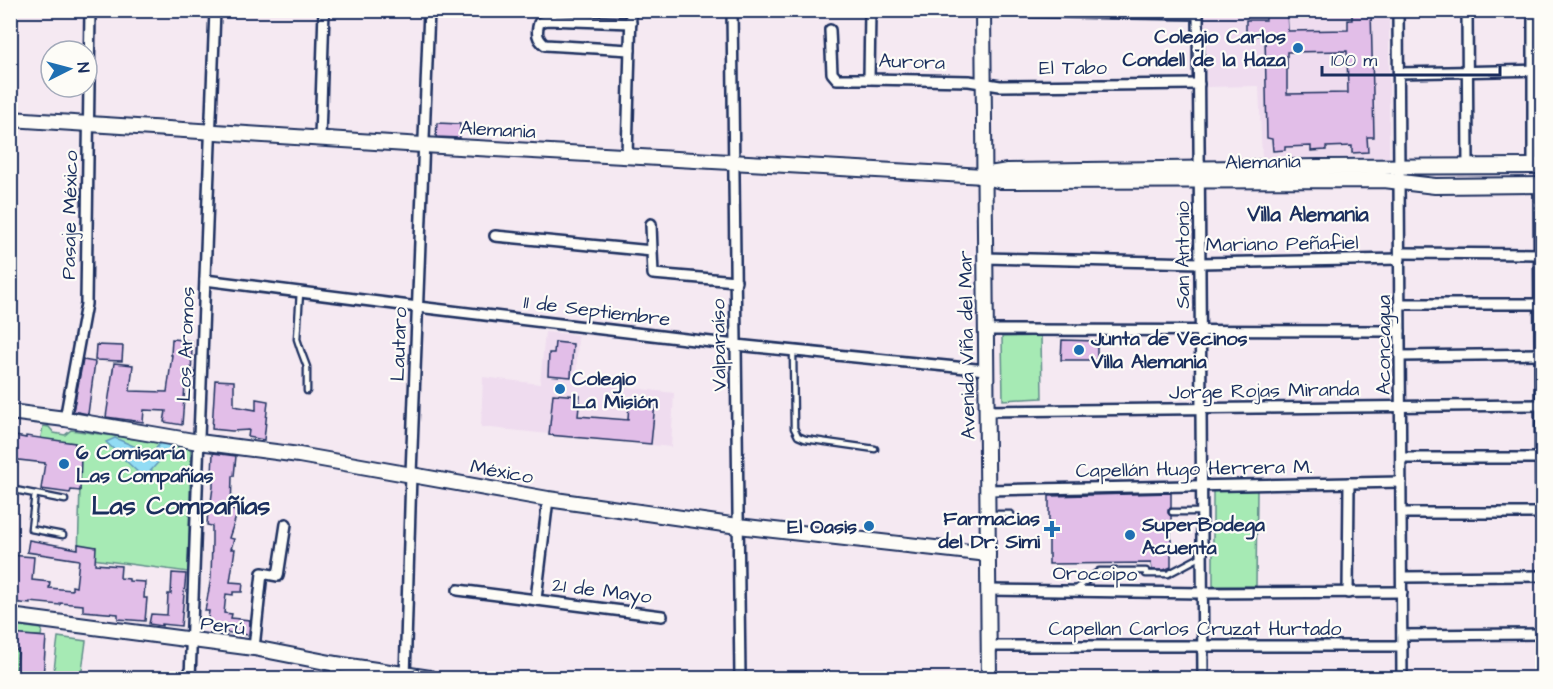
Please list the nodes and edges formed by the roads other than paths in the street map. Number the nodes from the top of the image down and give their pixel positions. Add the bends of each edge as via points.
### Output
1 (90, 10) edge
2 (215, 10) edge
3 (324, 10) edge
4 (429, 10) edge
5 (631, 10) edge
6 (732, 10) edge
7 (870, 10) edge
8 (1398, 10) edge
9 (1467, 10) edge
10 (1533, 10) edge
11 (982, 11) edge
12 (1198, 12) edge
13 (631, 23) junction
14 (830, 30) dead end
15 (630, 50) junction
16 (1468, 70) junction
17 (1538, 70) edge
18 (1399, 73) junction
19 (869, 79) junction
20 (983, 83) junction
21 (1199, 84) junction
22 (10, 119) edge
23 (88, 124) junction
24 (210, 132) junction
25 (320, 138) junction
26 (423, 145) junction
27 (627, 155) junction
28 (734, 161) junction
29 (1538, 166) edge
30 (1399, 167) junction
31 (1468, 167) junction
32 (1199, 175) junction
33 (984, 176) junction
34 (1400, 183) junction
35 (1541, 185) edge
36 (651, 224) dead end
37 (495, 236) dead end
38 (652, 251) junction
39 (1541, 254) edge
40 (1400, 256) junction
41 (985, 258) junction
42 (1200, 263) junction
43 (205, 280) junction
44 (735, 281) junction
45 (300, 292) junction
46 (1400, 304) junction
47 (1541, 304) edge
48 (418, 308) junction
49 (986, 330) junction
50 (1200, 330) junction
51 (1401, 331) junction
52 (736, 345) junction
53 (793, 351) junction
54 (1541, 354) edge
55 (1401, 356) junction
56 (986, 370) junction
57 (307, 390) dead end
58 (1542, 405) edge
59 (1401, 407) junction
60 (1201, 409) junction
61 (986, 411) junction
62 (10, 412) edge
63 (65, 419) junction
64 (199, 442) junction
65 (875, 448) dead end
66 (1401, 458) junction
67 (1542, 458) edge
68 (411, 474) junction
69 (1401, 482) junction
70 (1348, 483) junction
71 (1201, 485) junction
72 (10, 489) edge
73 (987, 490) junction
74 (35, 494) junction
75 (548, 499) junction
76 (65, 500) dead end
77 (1172, 512) dead end
78 (1202, 512) junction
79 (1402, 513) junction
80 (1542, 513) edge
81 (987, 514) junction
82 (1011, 514) dead end
83 (286, 524) dead end
84 (738, 526) junction
85 (63, 535) dead end
86 (988, 554) junction
87 (1202, 555) junction
88 (1542, 576) edge
89 (1402, 577) junction
90 (458, 590) dead end
91 (988, 590) junction
92 (1074, 591) junction
93 (1402, 592) junction
94 (1202, 593) junction
95 (1348, 593) junction
96 (536, 599) junction
97 (10, 616) edge
98 (662, 616) dead end
99 (1542, 634) edge
100 (1402, 635) junction
101 (191, 641) junction
102 (989, 646) junction
103 (1203, 646) junction
104 (1402, 646) junction
105 (254, 648) junction
106 (336, 663) junction
107 (405, 676) edge
108 (190, 678) edge
109 (335, 678) edge
110 (430, 678) edge
111 (740, 678) edge
112 (989, 678) edge
113 (1203, 678) edge
114 (1402, 678) edge

1 - 23 street, Pasaje México
2 - 24 street, Los Aromos
3 - 25 street
4 - 26 street, Lautaro
5 - 13 street
6 - 28 street, Valparaíso
7 - 19 street, Aurora
8 - 18 street, Aconcagua
9 - 16 street
10 - 17 street
11 - 12 street
11 - 20 main road, Avenida Viña del Mar
12 - 21 street, San Antonio
13 - 15 street
13 - 15 street via 546,20 539,23 536,31 545,45
14 - 19 street via 834,76
15 - 27 street
16 - 17 street
16 - 18 street
16 - 31 street
17 - 29 street
18 - 30 street, Aconcagua
19 - 20 street, Aurora
20 - 21 street, El Tabo
20 - 33 main road, Avenida Viña del Mar
21 - 32 street, San Antonio
22 - 23 main road, Alemania
23 - 24 main road, Alemania
23 - 63 street, Pasaje México via 86,304
24 - 25 main road, Alemania
24 - 43 street, Los Aromos
25 - 26 main road, Alemania
26 - 27 main road, Alemania
26 - 48 street, Lautaro
27 - 28 main road, Alemania
28 - 33 main road, Alemania
28 - 44 street, Valparaíso
29 - 31 main road, Alemania
30 - 31 main road, Alemania
30 - 32 main road, Alemania
30 - 34 street, Aconcagua
32 - 33 main road, Alemania via 1008,181
32 - 34 main road, Alemania
32 - 42 street, San Antonio
33 - 41 main road, Avenida Viña del Mar
34 - 35 main road, Alemania
34 - 40 street, Aconcagua
35 - 39 street
36 - 38 street
37 - 38 street
38 - 44 street via 653,274
39 - 40 street, Mariano Peñafiel
39 - 47 street
40 - 42 street, Mariano Peñafiel
40 - 46 street, Aconcagua
41 - 42 street, Mariano Peñafiel
41 - 49 main road, Avenida Viña del Mar
42 - 50 street, San Antonio
43 - 45 street, 11 de Septiembre
43 - 64 street, Los Aromos
44 - 52 street, Valparaíso
45 - 48 street, 11 de Septiembre
45 - 57 lane via 297,339 307,367
46 - 47 street
46 - 51 street, Aconcagua
47 - 54 street
48 - 52 street, 11 de Septiembre
48 - 68 street, Lautaro
49 - 50 street
49 - 56 main road, Avenida Viña del Mar
50 - 51 street
50 - 60 street, San Antonio
51 - 55 street, Aconcagua
52 - 53 street, 11 de Septiembre
52 - 84 street, Valparaíso
53 - 56 street, 11 de Septiembre
53 - 65 lane via 794,428 798,436
54 - 55 street
54 - 58 street
55 - 59 street, Aconcagua
56 - 61 main road, Avenida Viña del Mar
58 - 59 street, Jorge Rojas Miranda
58 - 67 street
59 - 60 street, Jorge Rojas Miranda
59 - 66 street, Aconcagua
60 - 61 street, Jorge Rojas Miranda
60 - 71 street, San Antonio
61 - 73 main road, Avenida Viña del Mar
62 - 63 main road, México
63 - 64 main road, México
64 - 68 main road, México via 299,454
64 - 101 street, Los Aromos
66 - 67 street
66 - 69 street, Aconcagua
67 - 80 street
68 - 75 main road, México
68 - 107 street, Lautaro
69 - 70 street, Capellán Hugo Herrera M.
69 - 79 street, Aconcagua
70 - 71 street, Capellán Hugo Herrera M.
70 - 95 street
71 - 73 street, Capellán Hugo Herrera M.
71 - 78 street, San Antonio
72 - 74 lane
73 - 81 main road, Avenida Viña del Mar
74 - 76 lane
74 - 85 lane via 31,529
75 - 84 main road, México
75 - 96 street, 21 de Mayo
77 - 78 lane
78 - 87 street, San Antonio
79 - 80 street
79 - 89 street, Aconcagua
81 - 82 lane
81 - 86 main road, Avenida Viña del Mar
83 - 105 street via 278,576 262,573
84 - 86 main road, México
84 - 111 street, Valparaíso
86 - 91 main road, Avenida Viña del Mar
87 - 92 lane via 1168,574 1099,571
87 - 94 street, San Antonio
88 - 89 street
89 - 93 street, Aconcagua
90 - 96 street, 21 de Mayo
91 - 92 street, Orocoipo
91 - 102 main road, Avenida Viña del Mar
92 - 94 street, Orocoipo
93 - 95 street, Orocoipo
93 - 100 street, Aconcagua
94 - 95 street, Orocoipo
94 - 103 street, San Antonio
96 - 98 street, 21 de Mayo
97 - 101 main road, Perú
99 - 100 street
100 - 104 street, Aconcagua
101 - 105 main road, Perú
101 - 108 street, Los Aromos
102 - 103 street, Capellan Carlos Cruzat Hurtado
102 - 112 main road, Avenida Viña del Mar
103 - 104 street, Capellan Carlos Cruzat Hurtado
103 - 113 street, San Antonio
104 - 114 street, Aconcagua
105 - 106 main road, Perú
106 - 107 main road, Perú
106 - 109 street
107 - 110 main road, Perú

